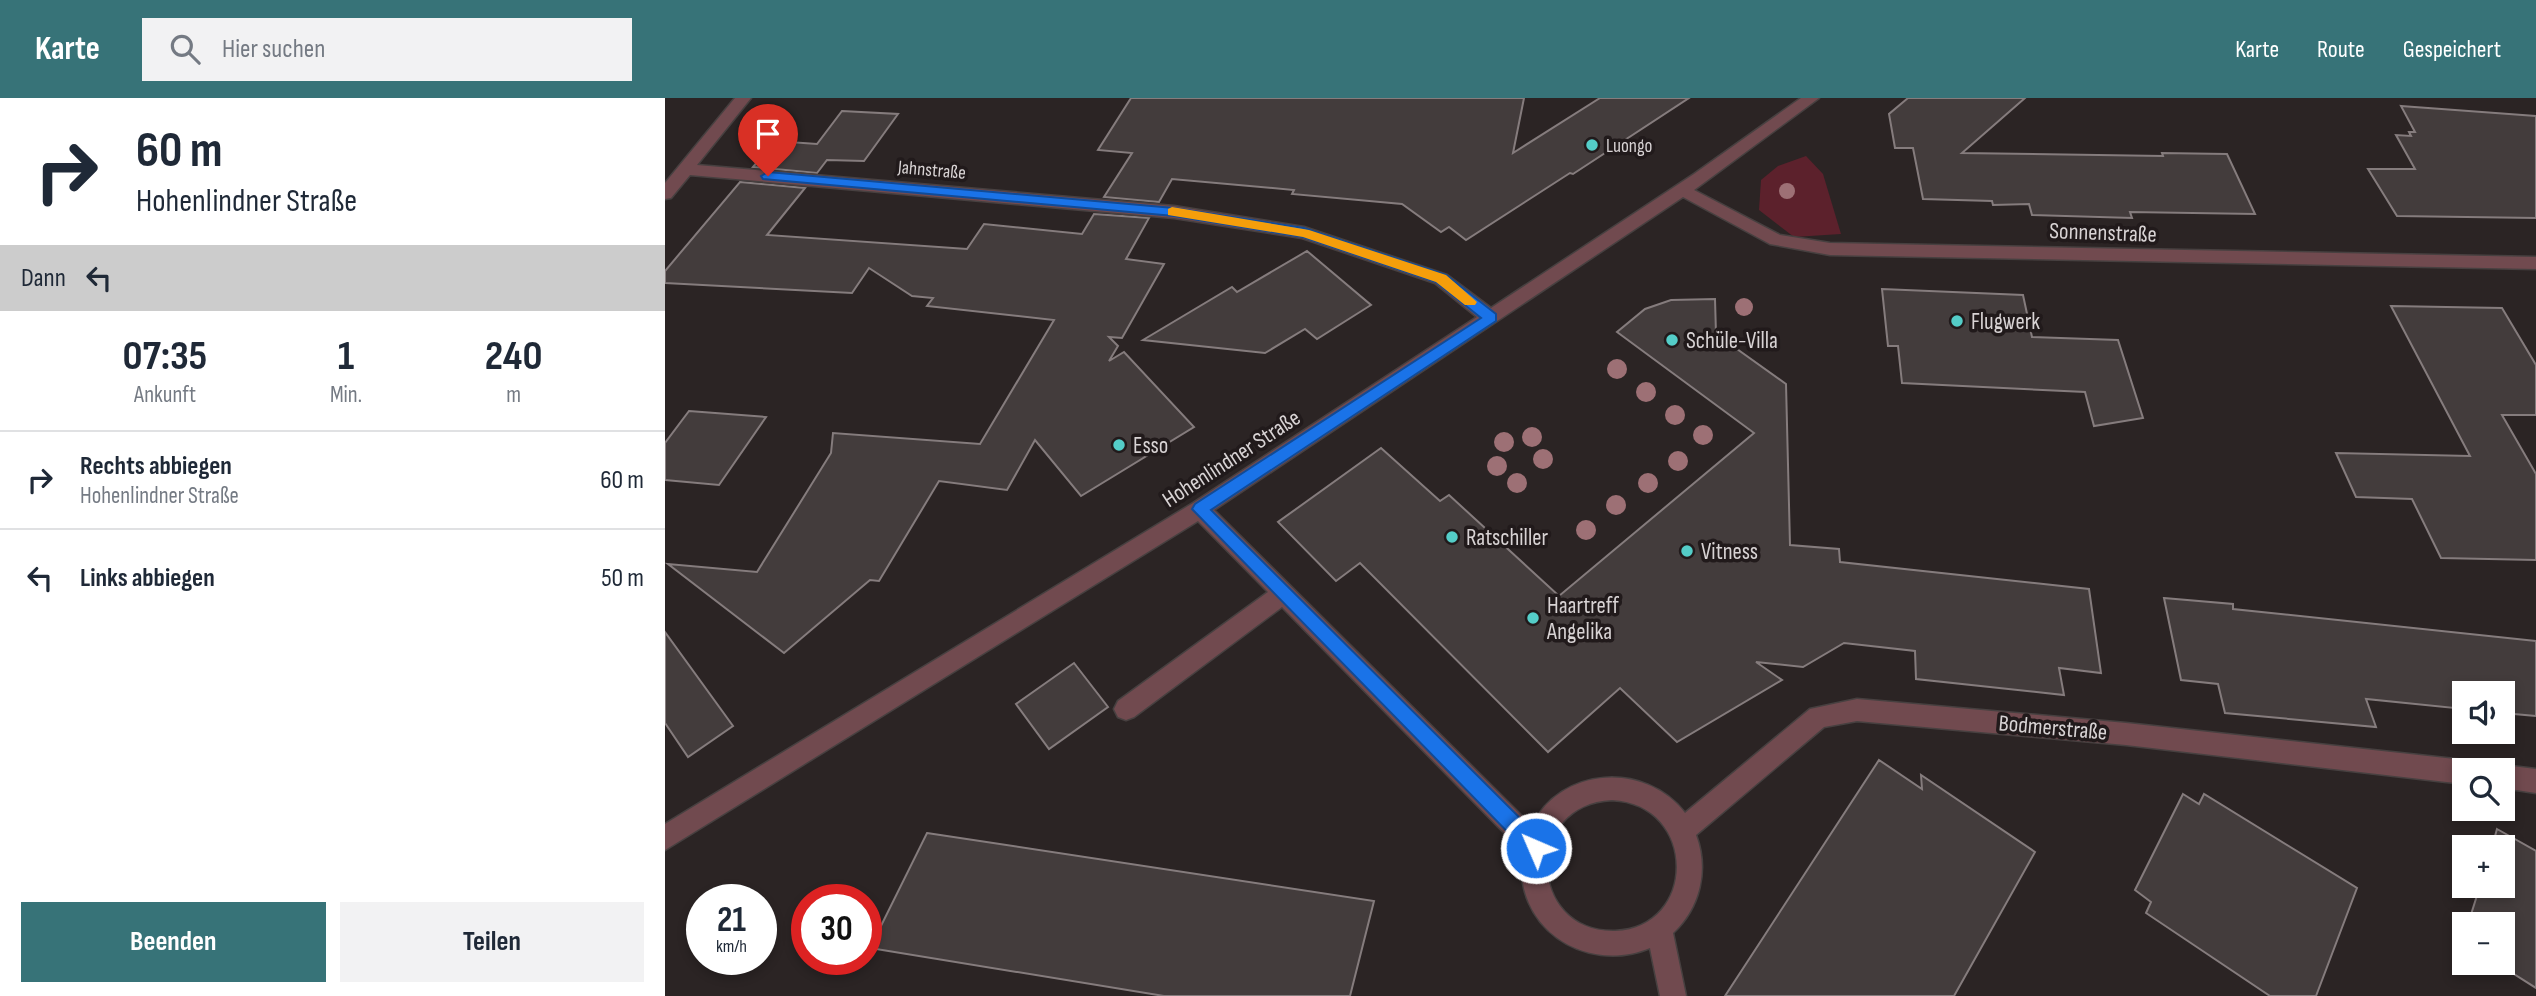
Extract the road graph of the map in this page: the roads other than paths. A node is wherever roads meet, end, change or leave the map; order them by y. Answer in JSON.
{"nodes":[{"id":1,"x":743,"y":98,"type":"edge"},
{"id":2,"x":1811,"y":98,"type":"edge"},
{"id":3,"x":686,"y":169,"type":"junction"},
{"id":4,"x":1682,"y":190,"type":"junction"},
{"id":5,"x":665,"y":194,"type":"edge"},
{"id":6,"x":2536,"y":263,"type":"edge"},
{"id":7,"x":1491,"y":318,"type":"junction"},
{"id":8,"x":1200,"y":509,"type":"junction"},
{"id":9,"x":1284,"y":593,"type":"junction"},
{"id":10,"x":1126,"y":709,"type":"dead end"},
{"id":11,"x":2452,"y":771,"type":"edge"},
{"id":12,"x":2515,"y":778,"type":"edge"},
{"id":13,"x":2536,"y":781,"type":"edge"},
{"id":14,"x":1682,"y":831,"type":"junction"},
{"id":15,"x":665,"y":838,"type":"edge"},
{"id":16,"x":1536,"y":848,"type":"junction"},
{"id":17,"x":1659,"y":929,"type":"junction"},
{"id":18,"x":1673,"y":996,"type":"edge"}],
"edges":[{"from":1,"to":3,"type":"street"},
{"from":2,"to":4,"type":"street","name":"Hohenlindner Straße"},
{"from":3,"to":5,"type":"street"},
{"from":3,"to":7,"type":"street","name":"Jahnstraße"},
{"from":4,"to":6,"type":"street","name":"Sonnenstraße"},
{"from":4,"to":7,"type":"street","name":"Hohenlindner Straße"},
{"from":7,"to":8,"type":"street","name":"Hohenlindner Straße"},
{"from":8,"to":9,"type":"street"},
{"from":8,"to":15,"type":"street","name":"Hohenlindner Straße"},
{"from":9,"to":10,"type":"street"},
{"from":9,"to":16,"type":"street"},
{"from":11,"to":14,"type":"street","name":"Bodmerstraße"},
{"from":12,"to":13,"type":"street"},
{"from":14,"to":16,"type":"street"},
{"from":14,"to":17,"type":"street"},
{"from":16,"to":17,"type":"street"},
{"from":17,"to":18,"type":"street"}]}
